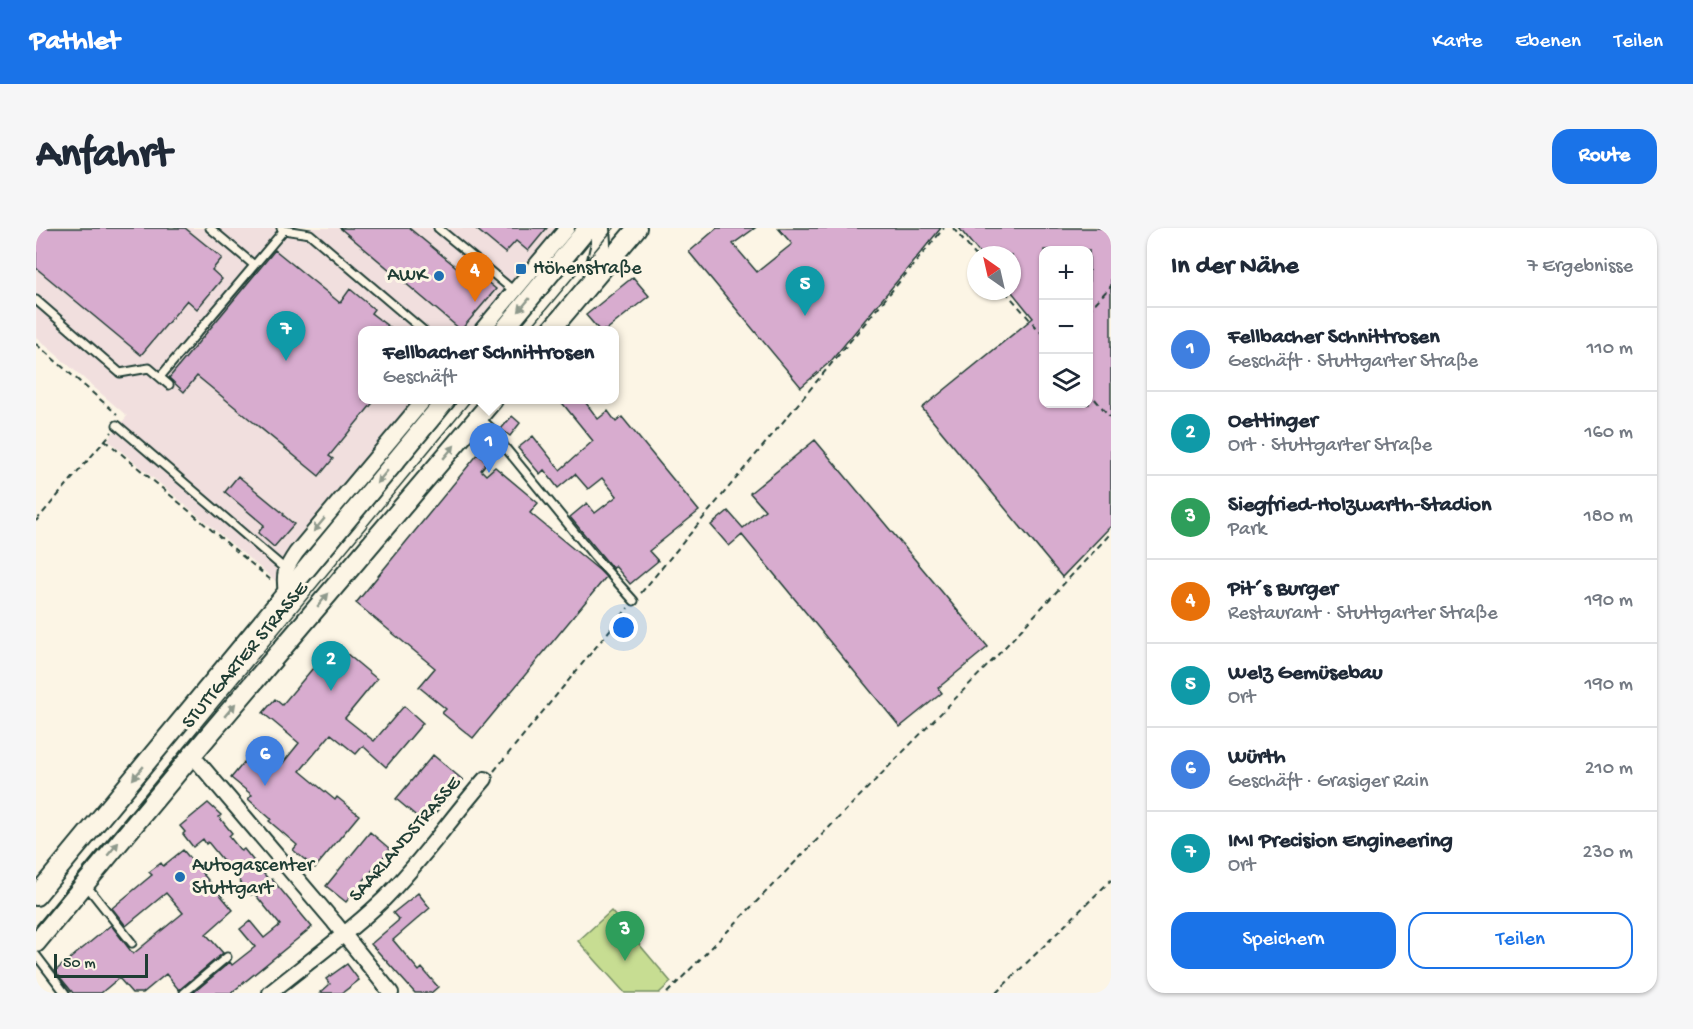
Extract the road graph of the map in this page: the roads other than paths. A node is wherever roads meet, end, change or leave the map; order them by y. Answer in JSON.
{"nodes":[{"id":1,"x":210,"y":228,"type":"edge"},
{"id":2,"x":438,"y":228,"type":"edge"},
{"id":3,"x":567,"y":228,"type":"edge"},
{"id":4,"x":588,"y":228,"type":"edge"},
{"id":5,"x":600,"y":228,"type":"edge"},
{"id":6,"x":637,"y":228,"type":"edge"},
{"id":7,"x":283,"y":229,"type":"edge"},
{"id":8,"x":254,"y":265,"type":"junction"},
{"id":9,"x":593,"y":280,"type":"junction"},
{"id":10,"x":514,"y":291,"type":"junction"},
{"id":11,"x":36,"y":300,"type":"edge"},
{"id":12,"x":419,"y":326,"type":"edge"},
{"id":13,"x":484,"y":326,"type":"edge"},
{"id":14,"x":506,"y":326,"type":"edge"},
{"id":15,"x":553,"y":326,"type":"edge"},
{"id":16,"x":159,"y":377,"type":"junction"},
{"id":17,"x":169,"y":385,"type":"dead end"},
{"id":18,"x":420,"y":404,"type":"edge"},
{"id":19,"x":442,"y":404,"type":"edge"},
{"id":20,"x":489,"y":404,"type":"edge"},
{"id":21,"x":478,"y":417,"type":"junction"},
{"id":22,"x":117,"y":425,"type":"road end"},
{"id":23,"x":285,"y":568,"type":"junction"},
{"id":24,"x":286,"y":593,"type":"junction"},
{"id":25,"x":634,"y":601,"type":"road end"},
{"id":26,"x":192,"y":755,"type":"junction"},
{"id":27,"x":485,"y":779,"type":"road end"},
{"id":28,"x":84,"y":883,"type":"junction"},
{"id":29,"x":36,"y":896,"type":"edge"},
{"id":30,"x":343,"y":934,"type":"junction"},
{"id":31,"x":36,"y":943,"type":"edge"},
{"id":32,"x":132,"y":943,"type":"dead end"},
{"id":33,"x":36,"y":955,"type":"edge"},
{"id":34,"x":227,"y":957,"type":"dead end"},
{"id":35,"x":65,"y":993,"type":"edge"},
{"id":36,"x":184,"y":993,"type":"edge"},
{"id":37,"x":270,"y":993,"type":"edge"},
{"id":38,"x":391,"y":993,"type":"edge"}],
"edges":[{"from":1,"to":8,"type":"lane"},
{"from":2,"to":10,"type":"lane"},
{"from":3,"to":10,"type":"street"},
{"from":4,"to":14,"type":"main road","one_way":true},
{"from":5,"to":9,"type":"main road"},
{"from":6,"to":9,"type":"main road"},
{"from":7,"to":8,"type":"lane"},
{"from":7,"to":12,"type":"lane"},
{"from":8,"to":16,"type":"lane"},
{"from":9,"to":15,"type":"main road"},
{"from":10,"to":13,"type":"street"},
{"from":11,"to":16,"type":"lane"},
{"from":16,"to":17,"type":"lane"},
{"from":18,"to":23,"type":"street","name":"STUTTGARTER STRASSE","one_way":true},
{"from":19,"to":24,"type":"main road","name":"STUTTGARTER STRASSE","one_way":true},
{"from":20,"to":21,"type":"main road","name":"STUTTGARTER STRASSE"},
{"from":21,"to":25,"type":"lane"},
{"from":26,"to":21,"type":"main road","name":"STUTTGARTER STRASSE","one_way":true},
{"from":22,"to":23,"type":"lane"},
{"from":23,"to":24,"type":"street","name":"STUTTGARTER STRASSE"},
{"from":24,"to":29,"type":"main road","name":"STUTTGARTER STRASSE","one_way":true},
{"from":28,"to":26,"type":"main road","name":"STUTTGARTER STRASSE","one_way":true},
{"from":26,"to":30,"type":"street"},
{"from":27,"to":30,"type":"street","name":"SAARLANDSTRASSE"},
{"from":28,"to":31,"type":"main road","name":"STUTTGARTER STRASSE"},
{"from":28,"to":32,"type":"lane"},
{"from":30,"to":37,"type":"street","name":"SAARLANDSTRASSE"},
{"from":30,"to":38,"type":"street"},
{"from":33,"to":35,"type":"lane"},
{"from":34,"to":36,"type":"lane"}]}
